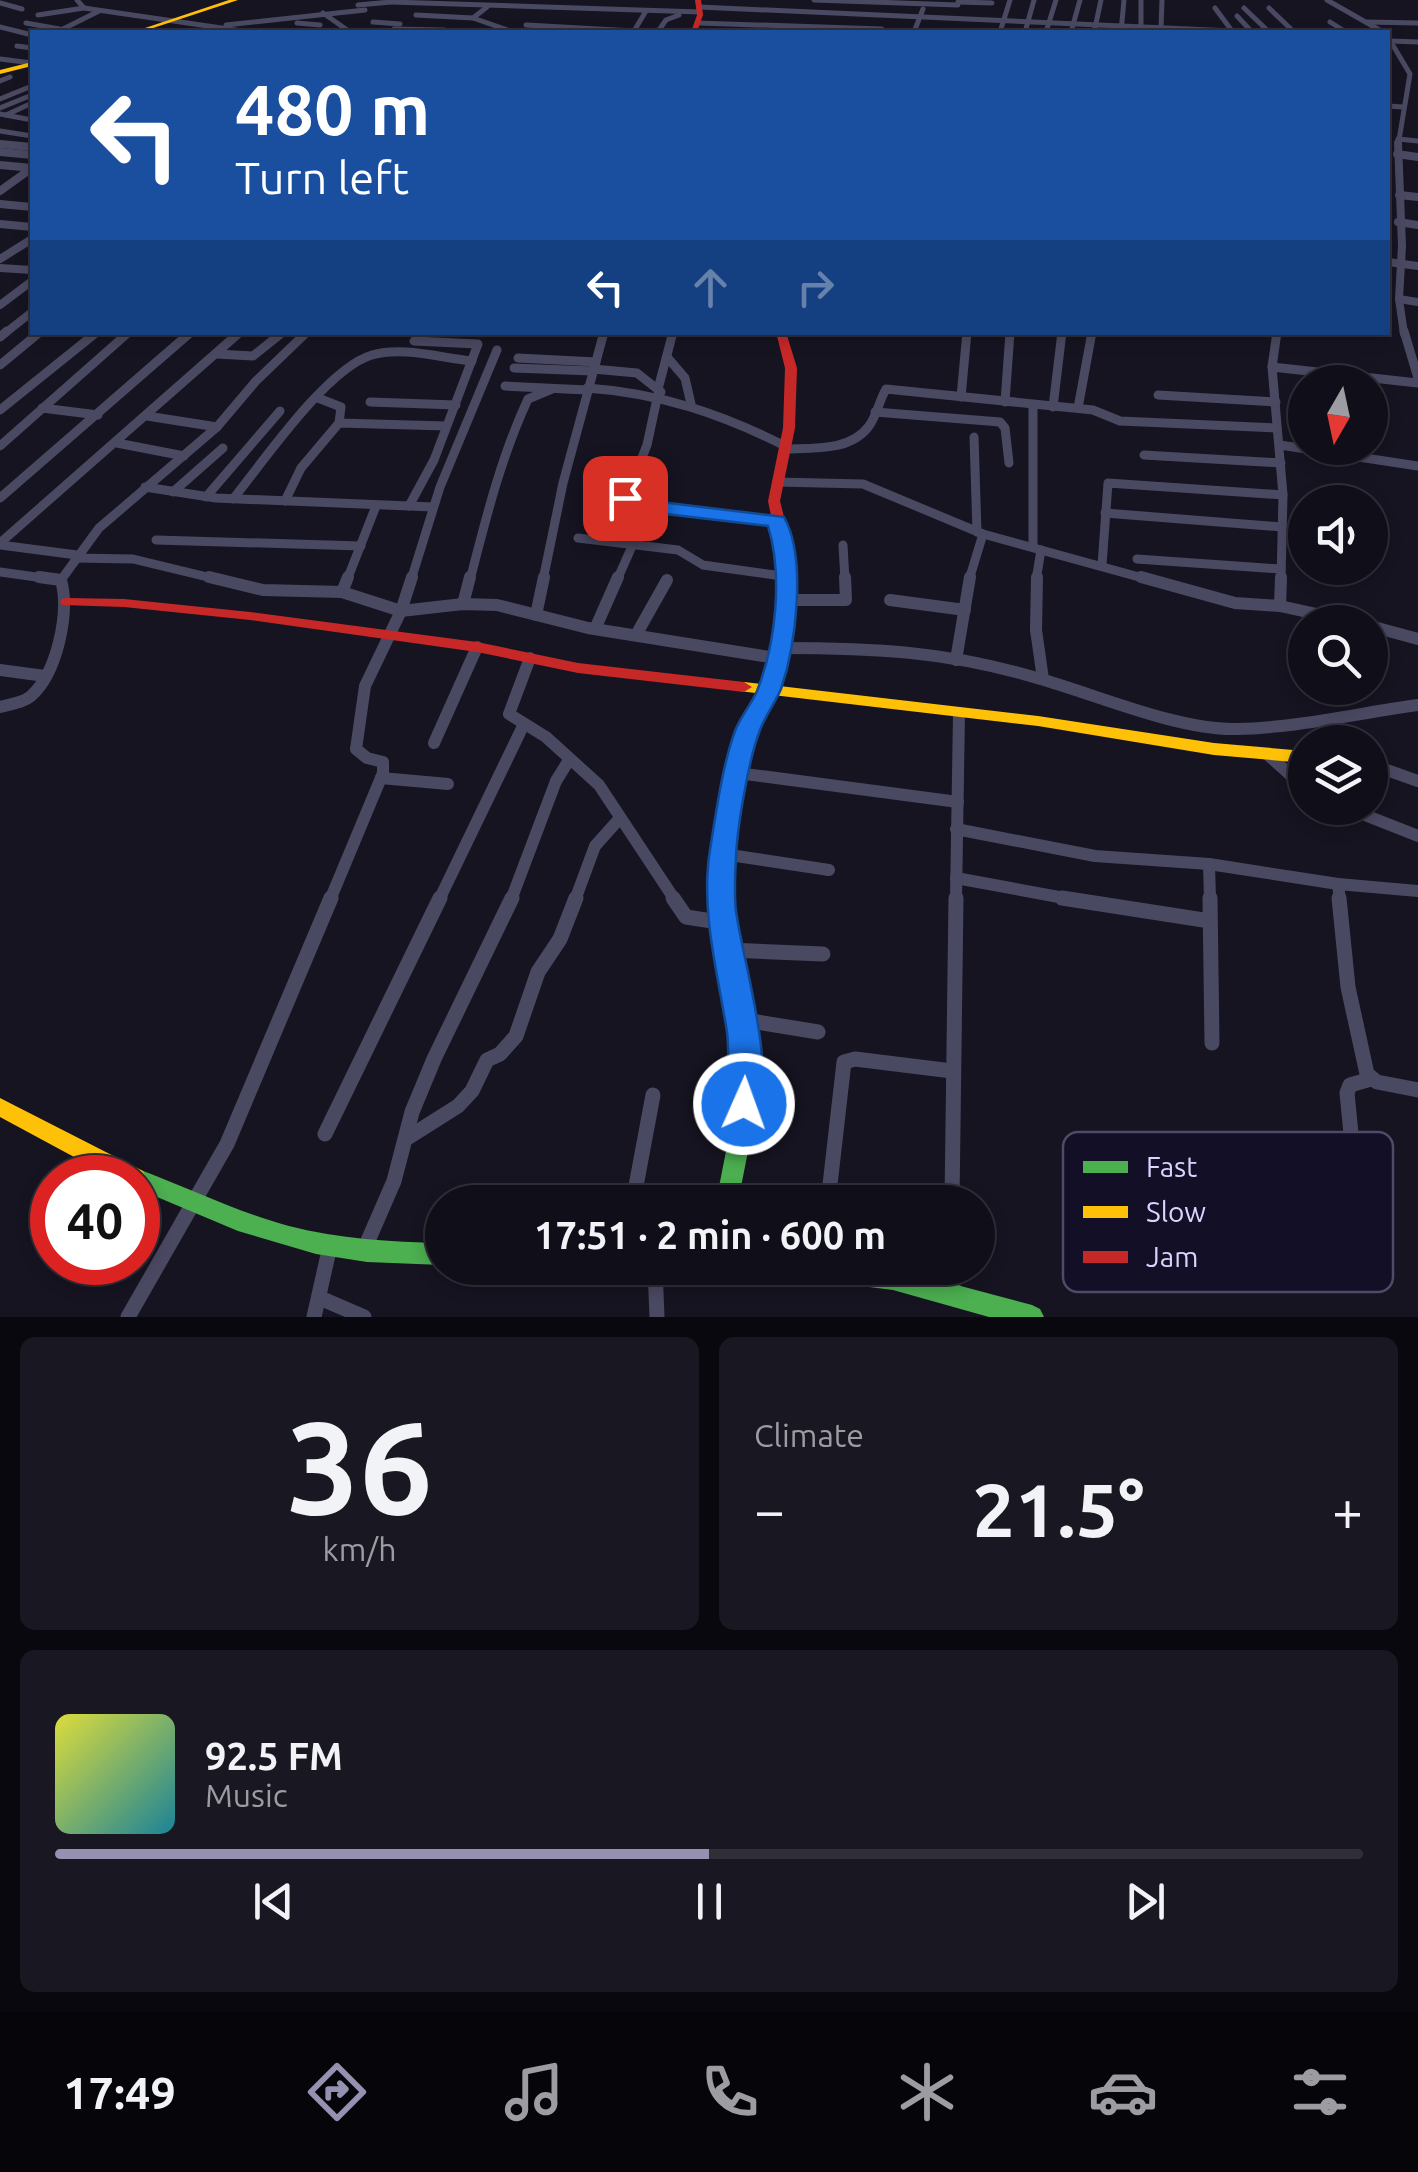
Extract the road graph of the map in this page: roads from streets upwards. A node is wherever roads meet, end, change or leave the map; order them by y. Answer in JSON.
{"nodes":[{"id":1,"x":77,"y":0,"type":"edge"},
{"id":2,"x":235,"y":0,"type":"edge"},
{"id":3,"x":461,"y":0,"type":"edge"},
{"id":4,"x":479,"y":0,"type":"edge"},
{"id":5,"x":608,"y":0,"type":"edge"},
{"id":6,"x":828,"y":0,"type":"edge"},
{"id":7,"x":845,"y":0,"type":"edge"},
{"id":8,"x":1010,"y":0,"type":"edge"},
{"id":9,"x":1034,"y":0,"type":"edge"},
{"id":10,"x":1056,"y":0,"type":"edge"},
{"id":11,"x":1080,"y":0,"type":"edge"},
{"id":12,"x":1101,"y":0,"type":"edge"},
{"id":13,"x":1124,"y":0,"type":"edge"},
{"id":14,"x":1140,"y":0,"type":"edge"},
{"id":15,"x":1162,"y":0,"type":"edge"},
{"id":16,"x":1327,"y":0,"type":"edge"},
{"id":17,"x":393,"y":1,"type":"edge"},
{"id":18,"x":865,"y":1,"type":"edge"},
{"id":19,"x":882,"y":1,"type":"edge"},
{"id":20,"x":656,"y":2,"type":"edge"},
{"id":21,"x":812,"y":2,"type":"edge"},
{"id":22,"x":903,"y":2,"type":"edge"},
{"id":23,"x":992,"y":2,"type":"edge"},
{"id":24,"x":0,"y":3,"type":"edge"},
{"id":25,"x":429,"y":3,"type":"edge"},
{"id":26,"x":358,"y":4,"type":"dead end"},
{"id":27,"x":453,"y":6,"type":"junction"},
{"id":28,"x":925,"y":6,"type":"junction"},
{"id":29,"x":473,"y":7,"type":"junction"},
{"id":30,"x":487,"y":7,"type":"junction"},
{"id":31,"x":84,"y":8,"type":"junction"},
{"id":32,"x":508,"y":8,"type":"junction"},
{"id":33,"x":961,"y":8,"type":"edge"},
{"id":34,"x":1215,"y":8,"type":"dead end"},
{"id":35,"x":1244,"y":8,"type":"dead end"},
{"id":36,"x":1268,"y":8,"type":"dead end"},
{"id":37,"x":22,"y":9,"type":"dead end"},
{"id":38,"x":563,"y":9,"type":"junction"},
{"id":39,"x":366,"y":10,"type":"dead end"},
{"id":40,"x":598,"y":10,"type":"junction"},
{"id":41,"x":99,"y":11,"type":"junction"},
{"id":42,"x":648,"y":11,"type":"junction"},
{"id":43,"x":822,"y":12,"type":"junction"},
{"id":44,"x":840,"y":12,"type":"junction"},
{"id":45,"x":861,"y":12,"type":"junction"},
{"id":46,"x":698,"y":13,"type":"edge"},
{"id":47,"x":322,"y":14,"type":"junction"},
{"id":48,"x":896,"y":14,"type":"junction"},
{"id":49,"x":38,"y":15,"type":"dead end"},
{"id":50,"x":416,"y":15,"type":"junction"},
{"id":51,"x":920,"y":16,"type":"junction"},
{"id":52,"x":940,"y":16,"type":"junction"},
{"id":53,"x":1237,"y":16,"type":"dead end"},
{"id":54,"x":473,"y":18,"type":"junction"},
{"id":55,"x":499,"y":19,"type":"dead end"},
{"id":56,"x":987,"y":19,"type":"junction"},
{"id":57,"x":174,"y":20,"type":"junction"},
{"id":58,"x":278,"y":20,"type":"junction"},
{"id":59,"x":1003,"y":20,"type":"junction"},
{"id":60,"x":26,"y":22,"type":"dead end"},
{"id":61,"x":373,"y":22,"type":"dead end"},
{"id":62,"x":383,"y":22,"type":"junction"},
{"id":63,"x":1027,"y":22,"type":"junction"},
{"id":64,"x":1330,"y":22,"type":"dead end"},
{"id":65,"x":1364,"y":22,"type":"junction"},
{"id":66,"x":1049,"y":23,"type":"junction"},
{"id":67,"x":1418,"y":23,"type":"edge"},
{"id":68,"x":320,"y":24,"type":"dead end"},
{"id":69,"x":400,"y":24,"type":"junction"},
{"id":70,"x":1073,"y":24,"type":"junction"},
{"id":71,"x":526,"y":25,"type":"dead end"},
{"id":72,"x":822,"y":25,"type":"junction"},
{"id":73,"x":539,"y":26,"type":"junction"},
{"id":74,"x":784,"y":26,"type":"junction"},
{"id":75,"x":836,"y":26,"type":"junction"},
{"id":76,"x":0,"y":27,"type":"edge"},
{"id":77,"x":213,"y":27,"type":"junction"},
{"id":78,"x":572,"y":29,"type":"edge"},
{"id":79,"x":1096,"y":29,"type":"edge"},
{"id":80,"x":1122,"y":29,"type":"edge"},
{"id":81,"x":1139,"y":29,"type":"edge"},
{"id":82,"x":1159,"y":29,"type":"edge"},
{"id":83,"x":59,"y":30,"type":"joint"},
{"id":84,"x":142,"y":30,"type":"edge"},
{"id":85,"x":235,"y":30,"type":"edge"},
{"id":86,"x":348,"y":30,"type":"edge"},
{"id":87,"x":374,"y":30,"type":"edge"},
{"id":88,"x":393,"y":30,"type":"edge"},
{"id":89,"x":513,"y":30,"type":"edge"},
{"id":90,"x":641,"y":30,"type":"edge"},
{"id":91,"x":659,"y":30,"type":"edge"},
{"id":92,"x":814,"y":30,"type":"edge"},
{"id":93,"x":880,"y":30,"type":"edge"},
{"id":94,"x":915,"y":30,"type":"edge"},
{"id":95,"x":932,"y":30,"type":"edge"},
{"id":96,"x":981,"y":30,"type":"edge"},
{"id":97,"x":1000,"y":30,"type":"edge"},
{"id":98,"x":1025,"y":30,"type":"edge"},
{"id":99,"x":1047,"y":30,"type":"edge"},
{"id":100,"x":1072,"y":30,"type":"edge"},
{"id":101,"x":1231,"y":30,"type":"edge"},
{"id":102,"x":1251,"y":30,"type":"edge"},
{"id":103,"x":1267,"y":30,"type":"edge"},
{"id":104,"x":1292,"y":30,"type":"edge"},
{"id":105,"x":1343,"y":30,"type":"edge"},
{"id":106,"x":1376,"y":30,"type":"edge"},
{"id":107,"x":30,"y":34,"type":"edge"},
{"id":108,"x":1390,"y":37,"type":"edge"},
{"id":109,"x":1390,"y":41,"type":"edge"},
{"id":110,"x":1418,"y":42,"type":"edge"},
{"id":111,"x":17,"y":46,"type":"dead end"},
{"id":112,"x":30,"y":48,"type":"edge"},
{"id":113,"x":0,"y":59,"type":"edge"},
{"id":114,"x":1403,"y":60,"type":"junction"},
{"id":115,"x":1418,"y":61,"type":"edge"},
{"id":116,"x":24,"y":73,"type":"edge"},
{"id":117,"x":1414,"y":80,"type":"edge"},
{"id":118,"x":0,"y":81,"type":"edge"},
{"id":119,"x":0,"y":91,"type":"edge"},
{"id":120,"x":30,"y":96,"type":"edge"},
{"id":121,"x":0,"y":99,"type":"edge"},
{"id":122,"x":30,"y":104,"type":"edge"},
{"id":123,"x":1418,"y":104,"type":"edge"},
{"id":124,"x":1403,"y":105,"type":"junction"},
{"id":125,"x":1390,"y":106,"type":"edge"},
{"id":126,"x":2,"y":113,"type":"edge"},
{"id":127,"x":30,"y":120,"type":"edge"},
{"id":128,"x":0,"y":131,"type":"edge"},
{"id":129,"x":1390,"y":132,"type":"edge"},
{"id":130,"x":30,"y":136,"type":"edge"},
{"id":131,"x":1398,"y":136,"type":"junction"},
{"id":132,"x":1418,"y":142,"type":"edge"},
{"id":133,"x":0,"y":144,"type":"edge"},
{"id":134,"x":30,"y":147,"type":"edge"},
{"id":135,"x":0,"y":152,"type":"edge"},
{"id":136,"x":1397,"y":154,"type":"junction"},
{"id":137,"x":30,"y":155,"type":"edge"},
{"id":138,"x":1418,"y":156,"type":"edge"},
{"id":139,"x":0,"y":166,"type":"edge"},
{"id":140,"x":30,"y":168,"type":"edge"},
{"id":141,"x":1390,"y":168,"type":"edge"},
{"id":142,"x":30,"y":169,"type":"edge"},
{"id":143,"x":1399,"y":170,"type":"junction"},
{"id":144,"x":1390,"y":185,"type":"edge"},
{"id":145,"x":3,"y":187,"type":"edge"},
{"id":146,"x":1399,"y":190,"type":"junction"},
{"id":147,"x":1418,"y":197,"type":"edge"},
{"id":148,"x":30,"y":199,"type":"edge"},
{"id":149,"x":0,"y":204,"type":"edge"},
{"id":150,"x":20,"y":206,"type":"junction"},
{"id":151,"x":30,"y":207,"type":"edge"},
{"id":152,"x":1390,"y":211,"type":"edge"},
{"id":153,"x":1390,"y":217,"type":"edge"},
{"id":154,"x":1398,"y":217,"type":"junction"},
{"id":155,"x":0,"y":224,"type":"edge"},
{"id":156,"x":1418,"y":225,"type":"edge"},
{"id":157,"x":30,"y":227,"type":"edge"},
{"id":158,"x":30,"y":239,"type":"edge"},
{"id":159,"x":0,"y":259,"type":"edge"},
{"id":160,"x":1390,"y":262,"type":"edge"},
{"id":161,"x":1400,"y":264,"type":"junction"},
{"id":162,"x":1418,"y":266,"type":"edge"},
{"id":163,"x":0,"y":268,"type":"edge"},
{"id":164,"x":30,"y":270,"type":"edge"},
{"id":165,"x":30,"y":282,"type":"edge"},
{"id":166,"x":1398,"y":299,"type":"junction"},
{"id":167,"x":1418,"y":302,"type":"edge"},
{"id":168,"x":0,"y":304,"type":"edge"},
{"id":169,"x":30,"y":314,"type":"edge"},
{"id":170,"x":1418,"y":331,"type":"edge"},
{"id":171,"x":1404,"y":332,"type":"junction"},
{"id":172,"x":36,"y":335,"type":"edge"},
{"id":173,"x":94,"y":335,"type":"edge"},
{"id":174,"x":126,"y":335,"type":"edge"},
{"id":175,"x":188,"y":335,"type":"edge"},
{"id":176,"x":237,"y":335,"type":"edge"},
{"id":177,"x":278,"y":335,"type":"edge"},
{"id":178,"x":304,"y":335,"type":"edge"},
{"id":179,"x":603,"y":335,"type":"edge"},
{"id":180,"x":672,"y":335,"type":"edge"},
{"id":181,"x":783,"y":335,"type":"edge"},
{"id":182,"x":967,"y":335,"type":"edge"},
{"id":183,"x":1010,"y":335,"type":"edge"},
{"id":184,"x":1062,"y":335,"type":"edge"},
{"id":185,"x":1091,"y":335,"type":"edge"},
{"id":186,"x":1277,"y":335,"type":"edge"},
{"id":187,"x":0,"y":337,"type":"edge"},
{"id":188,"x":414,"y":341,"type":"dead end"},
{"id":189,"x":497,"y":350,"type":"dead end"},
{"id":190,"x":218,"y":354,"type":"junction"},
{"id":191,"x":668,"y":357,"type":"junction"},
{"id":192,"x":472,"y":361,"type":"junction"},
{"id":193,"x":516,"y":363,"type":"dead end"},
{"id":194,"x":0,"y":365,"type":"edge"},
{"id":195,"x":594,"y":367,"type":"junction"},
{"id":196,"x":1272,"y":367,"type":"junction"},
{"id":197,"x":1288,"y":370,"type":"edge"},
{"id":198,"x":1388,"y":380,"type":"edge"},
{"id":199,"x":1418,"y":381,"type":"edge"},
{"id":200,"x":505,"y":386,"type":"dead end"},
{"id":201,"x":552,"y":389,"type":"junction"},
{"id":202,"x":587,"y":389,"type":"junction"},
{"id":203,"x":660,"y":393,"type":"junction"},
{"id":204,"x":1158,"y":394,"type":"dead end"},
{"id":205,"x":960,"y":397,"type":"junction"},
{"id":206,"x":318,"y":398,"type":"junction"},
{"id":207,"x":370,"y":402,"type":"dead end"},
{"id":208,"x":1005,"y":402,"type":"junction"},
{"id":209,"x":1276,"y":402,"type":"junction"},
{"id":210,"x":691,"y":404,"type":"junction"},
{"id":211,"x":456,"y":405,"type":"junction"},
{"id":212,"x":1033,"y":405,"type":"junction"},
{"id":213,"x":1053,"y":406,"type":"junction"},
{"id":214,"x":42,"y":408,"type":"junction"},
{"id":215,"x":1078,"y":408,"type":"junction"},
{"id":216,"x":0,"y":410,"type":"edge"},
{"id":217,"x":280,"y":411,"type":"dead end"},
{"id":218,"x":875,"y":412,"type":"junction"},
{"id":219,"x":98,"y":415,"type":"junction"},
{"id":220,"x":147,"y":416,"type":"junction"},
{"id":221,"x":340,"y":423,"type":"junction"},
{"id":222,"x":446,"y":426,"type":"junction"},
{"id":223,"x":217,"y":427,"type":"junction"},
{"id":224,"x":1277,"y":428,"type":"junction"},
{"id":225,"x":4,"y":437,"type":"edge"},
{"id":226,"x":974,"y":437,"type":"dead end"},
{"id":227,"x":117,"y":443,"type":"junction"},
{"id":228,"x":1280,"y":445,"type":"junction"},
{"id":229,"x":0,"y":446,"type":"edge"},
{"id":230,"x":1288,"y":446,"type":"edge"},
{"id":231,"x":223,"y":448,"type":"dead end"},
{"id":232,"x":786,"y":448,"type":"junction"},
{"id":233,"x":1144,"y":455,"type":"dead end"},
{"id":234,"x":184,"y":456,"type":"junction"},
{"id":235,"x":1388,"y":459,"type":"edge"},
{"id":236,"x":1281,"y":463,"type":"junction"},
{"id":237,"x":1009,"y":464,"type":"dead end"},
{"id":238,"x":1418,"y":466,"type":"edge"},
{"id":239,"x":777,"y":482,"type":"junction"},
{"id":240,"x":145,"y":487,"type":"junction"},
{"id":241,"x":172,"y":492,"type":"junction"},
{"id":242,"x":1283,"y":495,"type":"junction"},
{"id":243,"x":206,"y":497,"type":"junction"},
{"id":244,"x":0,"y":498,"type":"edge"},
{"id":245,"x":233,"y":499,"type":"junction"},
{"id":246,"x":285,"y":501,"type":"junction"},
{"id":247,"x":376,"y":506,"type":"junction"},
{"id":248,"x":410,"y":506,"type":"junction"},
{"id":249,"x":433,"y":506,"type":"junction"},
{"id":250,"x":1105,"y":514,"type":"junction"},
{"id":251,"x":776,"y":521,"type":"junction"},
{"id":252,"x":1282,"y":526,"type":"junction"},
{"id":253,"x":980,"y":533,"type":"junction"},
{"id":254,"x":578,"y":538,"type":"dead end"},
{"id":255,"x":156,"y":540,"type":"dead end"},
{"id":256,"x":0,"y":544,"type":"edge"},
{"id":257,"x":634,"y":544,"type":"junction"},
{"id":258,"x":843,"y":545,"type":"dead end"},
{"id":259,"x":361,"y":546,"type":"junction"},
{"id":260,"x":1037,"y":548,"type":"junction"},
{"id":261,"x":76,"y":556,"type":"junction"},
{"id":262,"x":1137,"y":559,"type":"dead end"},
{"id":263,"x":1102,"y":565,"type":"junction"},
{"id":264,"x":1280,"y":569,"type":"junction"},
{"id":265,"x":0,"y":572,"type":"edge"},
{"id":266,"x":782,"y":576,"type":"junction"},
{"id":267,"x":61,"y":580,"type":"junction"},
{"id":268,"x":667,"y":580,"type":"dead end"},
{"id":269,"x":342,"y":592,"type":"junction"},
{"id":270,"x":785,"y":600,"type":"junction"},
{"id":271,"x":890,"y":600,"type":"dead end"},
{"id":272,"x":67,"y":602,"type":"junction"},
{"id":273,"x":462,"y":604,"type":"junction"},
{"id":274,"x":1280,"y":606,"type":"junction"},
{"id":275,"x":1288,"y":608,"type":"edge"},
{"id":276,"x":966,"y":610,"type":"junction"},
{"id":277,"x":401,"y":611,"type":"junction"},
{"id":278,"x":536,"y":615,"type":"junction"},
{"id":279,"x":595,"y":629,"type":"junction"},
{"id":280,"x":1388,"y":630,"type":"edge"},
{"id":281,"x":389,"y":636,"type":"junction"},
{"id":282,"x":636,"y":636,"type":"junction"},
{"id":283,"x":1418,"y":638,"type":"edge"},
{"id":284,"x":477,"y":648,"type":"junction"},
{"id":285,"x":778,"y":653,"type":"junction"},
{"id":286,"x":530,"y":658,"type":"junction"},
{"id":287,"x":956,"y":660,"type":"junction"},
{"id":288,"x":0,"y":670,"type":"edge"},
{"id":289,"x":45,"y":676,"type":"junction"},
{"id":290,"x":1043,"y":679,"type":"junction"},
{"id":291,"x":768,"y":690,"type":"junction"},
{"id":292,"x":1418,"y":706,"type":"edge"},
{"id":293,"x":0,"y":707,"type":"edge"},
{"id":294,"x":959,"y":713,"type":"junction"},
{"id":295,"x":524,"y":724,"type":"junction"},
{"id":296,"x":434,"y":744,"type":"dead end"},
{"id":297,"x":1267,"y":754,"type":"junction"},
{"id":298,"x":1288,"y":756,"type":"edge"},
{"id":299,"x":569,"y":760,"type":"junction"},
{"id":300,"x":1388,"y":770,"type":"edge"},
{"id":301,"x":738,"y":773,"type":"junction"},
{"id":302,"x":1288,"y":773,"type":"edge"},
{"id":303,"x":381,"y":778,"type":"junction"},
{"id":304,"x":1418,"y":781,"type":"edge"},
{"id":305,"x":448,"y":784,"type":"dead end"},
{"id":306,"x":958,"y":802,"type":"junction"},
{"id":307,"x":620,"y":818,"type":"junction"},
{"id":308,"x":1388,"y":824,"type":"edge"},
{"id":309,"x":956,"y":829,"type":"junction"},
{"id":310,"x":1418,"y":836,"type":"edge"},
{"id":311,"x":722,"y":854,"type":"junction"},
{"id":312,"x":1209,"y":864,"type":"junction"},
{"id":313,"x":829,"y":870,"type":"dead end"},
{"id":314,"x":956,"y":878,"type":"junction"},
{"id":315,"x":1338,"y":884,"type":"junction"},
{"id":316,"x":1418,"y":892,"type":"edge"},
{"id":317,"x":1210,"y":921,"type":"junction"},
{"id":318,"x":725,"y":922,"type":"junction"},
{"id":319,"x":729,"y":950,"type":"junction"},
{"id":320,"x":823,"y":954,"type":"dead end"},
{"id":321,"x":739,"y":1019,"type":"junction"},
{"id":322,"x":818,"y":1032,"type":"dead end"},
{"id":323,"x":1212,"y":1044,"type":"dead end"},
{"id":324,"x":952,"y":1071,"type":"junction"},
{"id":325,"x":1372,"y":1079,"type":"junction"},
{"id":326,"x":1418,"y":1090,"type":"edge"},
{"id":327,"x":653,"y":1095,"type":"dead end"},
{"id":328,"x":0,"y":1107,"type":"edge"},
{"id":329,"x":1351,"y":1132,"type":"edge"},
{"id":330,"x":325,"y":1134,"type":"dead end"},
{"id":331,"x":408,"y":1136,"type":"junction"},
{"id":332,"x":92,"y":1155,"type":"edge"},
{"id":333,"x":635,"y":1185,"type":"edge"},
{"id":334,"x":730,"y":1185,"type":"edge"},
{"id":335,"x":830,"y":1185,"type":"edge"},
{"id":336,"x":952,"y":1185,"type":"edge"},
{"id":337,"x":160,"y":1189,"type":"edge"},
{"id":338,"x":195,"y":1204,"type":"junction"},
{"id":339,"x":330,"y":1246,"type":"junction"},
{"id":340,"x":364,"y":1250,"type":"junction"},
{"id":341,"x":425,"y":1253,"type":"edge"},
{"id":342,"x":656,"y":1285,"type":"edge"},
{"id":343,"x":923,"y":1285,"type":"edge"},
{"id":344,"x":953,"y":1285,"type":"edge"},
{"id":345,"x":953,"y":1292,"type":"junction"},
{"id":346,"x":320,"y":1298,"type":"junction"},
{"id":347,"x":128,"y":1317,"type":"edge"},
{"id":348,"x":314,"y":1317,"type":"edge"},
{"id":349,"x":364,"y":1317,"type":"edge"},
{"id":350,"x":657,"y":1317,"type":"edge"},
{"id":351,"x":1032,"y":1317,"type":"edge"}],
"edges":[{"from":1,"to":31,"type":"street"},
{"from":2,"to":57,"type":"street"},
{"from":3,"to":27,"type":"street"},
{"from":4,"to":29,"type":"street"},
{"from":5,"to":40,"type":"street"},
{"from":6,"to":7,"type":"street"},
{"from":6,"to":21,"type":"street"},
{"from":6,"to":43,"type":"street"},
{"from":7,"to":18,"type":"street"},
{"from":7,"to":44,"type":"street"},
{"from":8,"to":59,"type":"street"},
{"from":9,"to":63,"type":"street"},
{"from":10,"to":66,"type":"street"},
{"from":11,"to":70,"type":"street"},
{"from":12,"to":79,"type":"street"},
{"from":13,"to":80,"type":"street"},
{"from":14,"to":81,"type":"street"},
{"from":15,"to":82,"type":"street"},
{"from":16,"to":65,"type":"street"},
{"from":17,"to":25,"type":"street"},
{"from":17,"to":26,"type":"street"},
{"from":18,"to":19,"type":"street"},
{"from":18,"to":45,"type":"street"},
{"from":19,"to":22,"type":"street"},
{"from":20,"to":42,"type":"street"},
{"from":21,"to":46,"type":"street"},
{"from":22,"to":28,"type":"street"},
{"from":22,"to":48,"type":"street"},
{"from":23,"to":33,"type":"street"},
{"from":23,"to":56,"type":"street"},
{"from":24,"to":37,"type":"street"},
{"from":25,"to":27,"type":"street"},
{"from":25,"to":50,"type":"street"},
{"from":27,"to":29,"type":"street"},
{"from":28,"to":33,"type":"street"},
{"from":28,"to":51,"type":"street"},
{"from":29,"to":30,"type":"street"},
{"from":30,"to":32,"type":"street"},
{"from":30,"to":54,"type":"street"},
{"from":31,"to":41,"type":"street"},
{"from":31,"to":49,"type":"street"},
{"from":32,"to":38,"type":"street"},
{"from":32,"to":55,"type":"street"},
{"from":33,"to":52,"type":"street"},
{"from":33,"to":56,"type":"street"},
{"from":34,"to":101,"type":"street"},
{"from":35,"to":103,"type":"street"},
{"from":36,"to":104,"type":"street"},
{"from":38,"to":40,"type":"street"},
{"from":38,"to":73,"type":"street"},
{"from":38,"to":78,"type":"street"},
{"from":39,"to":47,"type":"street"},
{"from":40,"to":42,"type":"street"},
{"from":41,"to":57,"type":"street"},
{"from":41,"to":83,"type":"street"},
{"from":42,"to":46,"type":"street"},
{"from":42,"to":90,"type":"street"},
{"from":43,"to":44,"type":"street"},
{"from":43,"to":46,"type":"street"},
{"from":44,"to":45,"type":"street"},
{"from":45,"to":48,"type":"street"},
{"from":46,"to":74,"type":"street"},
{"from":46,"to":74,"type":"street"},
{"from":46,"to":91,"type":"street"},
{"from":47,"to":58,"type":"street"},
{"from":47,"to":86,"type":"street"},
{"from":48,"to":51,"type":"street"},
{"from":48,"to":75,"type":"street"},
{"from":50,"to":54,"type":"street"},
{"from":50,"to":69,"type":"street"},
{"from":51,"to":52,"type":"street"},
{"from":51,"to":94,"type":"street"},
{"from":52,"to":95,"type":"street"},
{"from":53,"to":102,"type":"street"},
{"from":54,"to":89,"type":"street"},
{"from":56,"to":59,"type":"street"},
{"from":56,"to":96,"type":"street"},
{"from":57,"to":77,"type":"street"},
{"from":57,"to":84,"type":"street"},
{"from":58,"to":68,"type":"street"},
{"from":58,"to":77,"type":"street"},
{"from":59,"to":63,"type":"street"},
{"from":59,"to":97,"type":"street"},
{"from":60,"to":83,"type":"street"},
{"from":61,"to":62,"type":"street"},
{"from":62,"to":69,"type":"street"},
{"from":62,"to":87,"type":"street"},
{"from":63,"to":66,"type":"street"},
{"from":63,"to":98,"type":"street"},
{"from":64,"to":105,"type":"street"},
{"from":65,"to":67,"type":"street"},
{"from":65,"to":106,"type":"street"},
{"from":66,"to":70,"type":"street"},
{"from":66,"to":99,"type":"street"},
{"from":69,"to":88,"type":"street"},
{"from":70,"to":79,"type":"street"},
{"from":70,"to":100,"type":"street"},
{"from":71,"to":73,"type":"street"},
{"from":72,"to":74,"type":"street"},
{"from":72,"to":75,"type":"street"},
{"from":72,"to":92,"type":"street"},
{"from":73,"to":78,"type":"street"},
{"from":75,"to":93,"type":"street"},
{"from":76,"to":107,"type":"street"},
{"from":77,"to":85,"type":"street"},
{"from":79,"to":80,"type":"street"},
{"from":80,"to":81,"type":"street"},
{"from":81,"to":82,"type":"street"},
{"from":108,"to":110,"type":"street"},
{"from":109,"to":114,"type":"street"},
{"from":111,"to":112,"type":"street"},
{"from":113,"to":116,"type":"street"},
{"from":114,"to":115,"type":"street"},
{"from":114,"to":117,"type":"street"},
{"from":116,"to":118,"type":"street"},
{"from":116,"to":119,"type":"street"},
{"from":116,"to":121,"type":"street"},
{"from":117,"to":124,"type":"street"},
{"from":120,"to":126,"type":"street"},
{"from":122,"to":126,"type":"street"},
{"from":123,"to":124,"type":"street"},
{"from":124,"to":125,"type":"street"},
{"from":124,"to":131,"type":"street"},
{"from":126,"to":127,"type":"street"},
{"from":128,"to":130,"type":"street"},
{"from":129,"to":131,"type":"street"},
{"from":131,"to":132,"type":"street"},
{"from":131,"to":136,"type":"street"},
{"from":133,"to":134,"type":"street"},
{"from":135,"to":137,"type":"street"},
{"from":136,"to":138,"type":"street"},
{"from":136,"to":143,"type":"street"},
{"from":139,"to":140,"type":"street"},
{"from":141,"to":143,"type":"street"},
{"from":142,"to":145,"type":"street"},
{"from":143,"to":146,"type":"street"},
{"from":144,"to":146,"type":"street"},
{"from":146,"to":147,"type":"street"},
{"from":146,"to":154,"type":"street"},
{"from":148,"to":150,"type":"street"},
{"from":149,"to":150,"type":"street"},
{"from":150,"to":151,"type":"street"},
{"from":152,"to":154,"type":"street"},
{"from":153,"to":154,"type":"street"},
{"from":154,"to":156,"type":"street"},
{"from":154,"to":161,"type":"street"},
{"from":155,"to":157,"type":"street"},
{"from":158,"to":159,"type":"street"},
{"from":160,"to":161,"type":"street"},
{"from":161,"to":162,"type":"street"},
{"from":161,"to":166,"type":"street"},
{"from":163,"to":164,"type":"street"},
{"from":165,"to":168,"type":"street"},
{"from":166,"to":167,"type":"street"},
{"from":166,"to":171,"type":"street"},
{"from":169,"to":187,"type":"street"},
{"from":170,"to":171,"type":"street"},
{"from":171,"to":199,"type":"street"},
{"from":172,"to":194,"type":"street"},
{"from":173,"to":216,"type":"street"},
{"from":174,"to":214,"type":"street"},
{"from":175,"to":219,"type":"street"},
{"from":176,"to":190,"type":"street"},
{"from":177,"to":190,"type":"street"},
{"from":178,"to":223,"type":"street"},
{"from":179,"to":195,"type":"street"},
{"from":180,"to":191,"type":"street"},
{"from":181,"to":232,"type":"street"},
{"from":182,"to":205,"type":"street"},
{"from":183,"to":208,"type":"street"},
{"from":184,"to":213,"type":"street"},
{"from":185,"to":215,"type":"street"},
{"from":186,"to":196,"type":"street"},
{"from":188,"to":192,"type":"street"},
{"from":189,"to":249,"type":"street"},
{"from":190,"to":220,"type":"street"},
{"from":191,"to":203,"type":"street"},
{"from":191,"to":210,"type":"street"},
{"from":192,"to":206,"type":"street"},
{"from":192,"to":211,"type":"street"},
{"from":193,"to":195,"type":"street"},
{"from":195,"to":202,"type":"street"},
{"from":195,"to":203,"type":"street"},
{"from":196,"to":197,"type":"street"},
{"from":196,"to":209,"type":"street"},
{"from":198,"to":199,"type":"street"},
{"from":200,"to":201,"type":"street"},
{"from":201,"to":202,"type":"street"},
{"from":201,"to":273,"type":"street"},
{"from":202,"to":203,"type":"street"},
{"from":202,"to":278,"type":"street"},
{"from":203,"to":210,"type":"street"},
{"from":203,"to":251,"type":"street"},
{"from":204,"to":209,"type":"street"},
{"from":205,"to":208,"type":"street"},
{"from":205,"to":218,"type":"street"},
{"from":206,"to":221,"type":"street"},
{"from":206,"to":245,"type":"street"},
{"from":207,"to":211,"type":"street"},
{"from":208,"to":212,"type":"street"},
{"from":209,"to":224,"type":"street"},
{"from":210,"to":232,"type":"street"},
{"from":211,"to":222,"type":"street"},
{"from":212,"to":213,"type":"street"},
{"from":212,"to":260,"type":"street"},
{"from":213,"to":215,"type":"street"},
{"from":214,"to":219,"type":"street"},
{"from":214,"to":225,"type":"street"},
{"from":215,"to":224,"type":"street"},
{"from":217,"to":243,"type":"street"},
{"from":218,"to":232,"type":"street"},
{"from":218,"to":237,"type":"street"},
{"from":219,"to":244,"type":"street"},
{"from":220,"to":223,"type":"street"},
{"from":220,"to":227,"type":"street"},
{"from":221,"to":222,"type":"street"},
{"from":221,"to":246,"type":"street"},
{"from":222,"to":248,"type":"street"},
{"from":223,"to":234,"type":"street"},
{"from":224,"to":228,"type":"street"},
{"from":225,"to":229,"type":"street"},
{"from":226,"to":253,"type":"street"},
{"from":227,"to":234,"type":"street"},
{"from":227,"to":256,"type":"street"},
{"from":228,"to":230,"type":"street"},
{"from":228,"to":236,"type":"street"},
{"from":231,"to":241,"type":"street"},
{"from":232,"to":239,"type":"street"},
{"from":233,"to":236,"type":"street"},
{"from":234,"to":240,"type":"street"},
{"from":235,"to":238,"type":"street"},
{"from":236,"to":242,"type":"street"},
{"from":239,"to":251,"type":"street"},
{"from":239,"to":253,"type":"street"},
{"from":240,"to":241,"type":"street"},
{"from":240,"to":261,"type":"street"},
{"from":241,"to":243,"type":"street"},
{"from":242,"to":250,"type":"street"},
{"from":242,"to":252,"type":"street"},
{"from":243,"to":245,"type":"street"},
{"from":245,"to":246,"type":"street"},
{"from":246,"to":247,"type":"street"},
{"from":247,"to":248,"type":"street"},
{"from":247,"to":259,"type":"street"},
{"from":248,"to":249,"type":"street"},
{"from":249,"to":277,"type":"street"},
{"from":250,"to":252,"type":"street"},
{"from":250,"to":263,"type":"street"},
{"from":251,"to":266,"type":"street"},
{"from":252,"to":264,"type":"street"},
{"from":253,"to":260,"type":"street"},
{"from":253,"to":276,"type":"street"},
{"from":254,"to":257,"type":"street"},
{"from":255,"to":259,"type":"street"},
{"from":256,"to":261,"type":"street"},
{"from":257,"to":266,"type":"street"},
{"from":257,"to":279,"type":"street"},
{"from":258,"to":270,"type":"street"},
{"from":259,"to":269,"type":"street"},
{"from":260,"to":263,"type":"street"},
{"from":260,"to":290,"type":"street"},
{"from":261,"to":267,"type":"street"},
{"from":261,"to":269,"type":"street"},
{"from":262,"to":264,"type":"street"},
{"from":263,"to":274,"type":"street"},
{"from":264,"to":274,"type":"street"},
{"from":265,"to":267,"type":"street"},
{"from":266,"to":270,"type":"street"},
{"from":267,"to":272,"type":"street"},
{"from":268,"to":282,"type":"street"},
{"from":269,"to":277,"type":"street"},
{"from":270,"to":285,"type":"street"},
{"from":271,"to":276,"type":"street"},
{"from":272,"to":281,"type":"street"},
{"from":272,"to":289,"type":"street"},
{"from":273,"to":277,"type":"street"},
{"from":273,"to":278,"type":"street"},
{"from":274,"to":275,"type":"street"},
{"from":276,"to":287,"type":"street"},
{"from":277,"to":281,"type":"street"},
{"from":278,"to":279,"type":"street"},
{"from":279,"to":282,"type":"street"},
{"from":280,"to":283,"type":"street"},
{"from":281,"to":284,"type":"street"},
{"from":281,"to":303,"type":"street"},
{"from":282,"to":285,"type":"street"},
{"from":284,"to":286,"type":"street"},
{"from":284,"to":296,"type":"street"},
{"from":285,"to":287,"type":"street"},
{"from":285,"to":291,"type":"street"},
{"from":286,"to":291,"type":"street"},
{"from":286,"to":295,"type":"street"},
{"from":287,"to":290,"type":"street"},
{"from":288,"to":289,"type":"street"},
{"from":289,"to":293,"type":"street"},
{"from":290,"to":292,"type":"street"},
{"from":291,"to":294,"type":"street"},
{"from":291,"to":301,"type":"street"},
{"from":294,"to":297,"type":"street"},
{"from":294,"to":306,"type":"street"},
{"from":295,"to":299,"type":"street"},
{"from":295,"to":330,"type":"street"},
{"from":297,"to":298,"type":"street"},
{"from":297,"to":302,"type":"street"},
{"from":299,"to":307,"type":"street"},
{"from":299,"to":331,"type":"street"},
{"from":300,"to":304,"type":"street"},
{"from":301,"to":306,"type":"street"},
{"from":301,"to":311,"type":"street"},
{"from":303,"to":305,"type":"street"},
{"from":303,"to":338,"type":"street"},
{"from":306,"to":309,"type":"street"},
{"from":307,"to":318,"type":"street"},
{"from":307,"to":331,"type":"street"},
{"from":308,"to":310,"type":"street"},
{"from":309,"to":312,"type":"street"},
{"from":309,"to":314,"type":"street"},
{"from":311,"to":313,"type":"street"},
{"from":311,"to":318,"type":"street"},
{"from":312,"to":315,"type":"street"},
{"from":312,"to":317,"type":"street"},
{"from":314,"to":317,"type":"street"},
{"from":314,"to":324,"type":"street"},
{"from":315,"to":316,"type":"street"},
{"from":315,"to":325,"type":"street"},
{"from":317,"to":323,"type":"street"},
{"from":318,"to":319,"type":"street"},
{"from":319,"to":320,"type":"street"},
{"from":319,"to":321,"type":"street"},
{"from":321,"to":322,"type":"street"},
{"from":321,"to":334,"type":"street"},
{"from":324,"to":335,"type":"street"},
{"from":324,"to":336,"type":"street"},
{"from":325,"to":326,"type":"street"},
{"from":325,"to":329,"type":"street"},
{"from":327,"to":333,"type":"street"},
{"from":328,"to":332,"type":"street"},
{"from":331,"to":340,"type":"street"},
{"from":337,"to":338,"type":"street"},
{"from":338,"to":339,"type":"street"},
{"from":338,"to":347,"type":"street"},
{"from":339,"to":340,"type":"street"},
{"from":339,"to":346,"type":"street"},
{"from":340,"to":341,"type":"street"},
{"from":342,"to":350,"type":"street"},
{"from":343,"to":345,"type":"street"},
{"from":344,"to":345,"type":"street"},
{"from":345,"to":351,"type":"street"},
{"from":346,"to":348,"type":"street"},
{"from":346,"to":349,"type":"street"}]}
